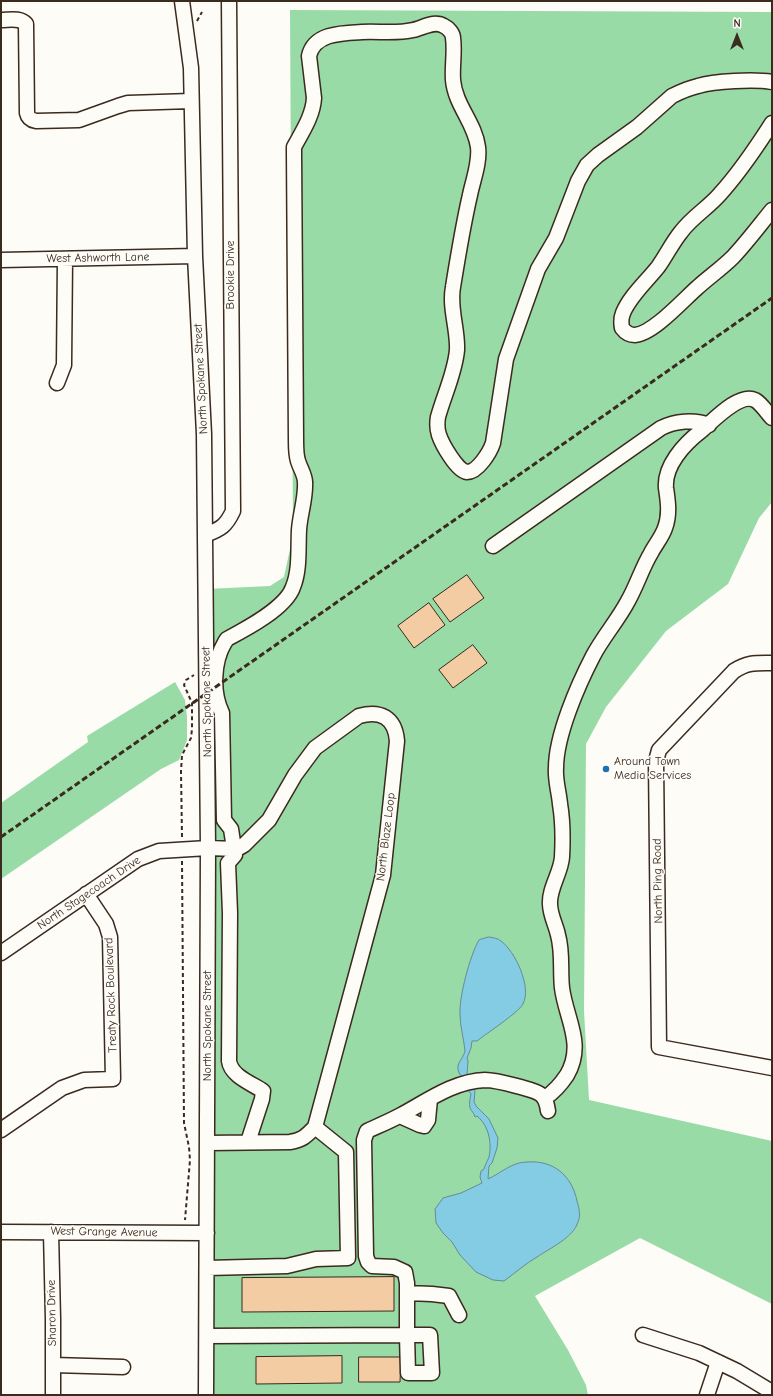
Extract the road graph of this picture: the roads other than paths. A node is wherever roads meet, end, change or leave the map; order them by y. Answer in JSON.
{"nodes":[{"id":1,"x":229,"y":1,"type":"edge"},
{"id":2,"x":180,"y":4,"type":"edge"},
{"id":3,"x":1,"y":20,"type":"edge"},
{"id":4,"x":772,"y":82,"type":"edge"},
{"id":5,"x":191,"y":101,"type":"junction"},
{"id":6,"x":772,"y":123,"type":"edge"},
{"id":7,"x":772,"y":210,"type":"edge"},
{"id":8,"x":195,"y":256,"type":"junction"},
{"id":9,"x":65,"y":259,"type":"junction"},
{"id":10,"x":1,"y":260,"type":"edge"},
{"id":11,"x":57,"y":383,"type":"dead end"},
{"id":12,"x":772,"y":418,"type":"edge"},
{"id":13,"x":709,"y":426,"type":"junction"},
{"id":14,"x":205,"y":535,"type":"junction"},
{"id":15,"x":493,"y":546,"type":"dead end"},
{"id":16,"x":772,"y":663,"type":"edge"},
{"id":17,"x":208,"y":848,"type":"junction"},
{"id":18,"x":234,"y":848,"type":"junction"},
{"id":19,"x":86,"y":894,"type":"junction"},
{"id":20,"x":1,"y":953,"type":"edge"},
{"id":21,"x":772,"y":1068,"type":"edge"},
{"id":22,"x":430,"y":1099,"type":"junction"},
{"id":23,"x":400,"y":1116,"type":"junction"},
{"id":24,"x":315,"y":1127,"type":"junction"},
{"id":25,"x":1,"y":1130,"type":"edge"},
{"id":26,"x":248,"y":1142,"type":"junction"},
{"id":27,"x":208,"y":1143,"type":"junction"},
{"id":28,"x":1,"y":1232,"type":"edge"},
{"id":29,"x":51,"y":1232,"type":"junction"},
{"id":30,"x":208,"y":1233,"type":"junction"},
{"id":31,"x":207,"y":1268,"type":"junction"},
{"id":32,"x":407,"y":1293,"type":"junction"},
{"id":33,"x":459,"y":1316,"type":"dead end"},
{"id":34,"x":643,"y":1335,"type":"dead end"},
{"id":35,"x":207,"y":1336,"type":"junction"},
{"id":36,"x":718,"y":1362,"type":"junction"},
{"id":37,"x":53,"y":1365,"type":"junction"},
{"id":38,"x":123,"y":1366,"type":"dead end"},
{"id":39,"x":772,"y":1392,"type":"edge"},
{"id":40,"x":52,"y":1395,"type":"edge"},
{"id":41,"x":206,"y":1395,"type":"edge"},
{"id":42,"x":707,"y":1395,"type":"edge"}],
"edges":[{"from":1,"to":14,"type":"street","name":"Brookie Drive"},
{"from":2,"to":5,"type":"street","name":"North Spokane Street"},
{"from":3,"to":5,"type":"street"},
{"from":4,"to":18,"type":"street"},
{"from":5,"to":8,"type":"street","name":"North Spokane Street"},
{"from":6,"to":7,"type":"street"},
{"from":8,"to":9,"type":"street","name":"West Ashworth Lane"},
{"from":8,"to":14,"type":"street","name":"North Spokane Street"},
{"from":9,"to":10,"type":"street","name":"West Ashworth Lane"},
{"from":9,"to":11,"type":"street"},
{"from":12,"to":13,"type":"street"},
{"from":13,"to":15,"type":"street"},
{"from":13,"to":22,"type":"street"},
{"from":14,"to":17,"type":"street","name":"North Spokane Street"},
{"from":16,"to":21,"type":"street","name":"North Ping Road"},
{"from":17,"to":18,"type":"street","name":"North Blaze Loop"},
{"from":17,"to":19,"type":"street","name":"North Stagecoach Drive"},
{"from":17,"to":27,"type":"street","name":"North Spokane Street"},
{"from":18,"to":24,"type":"street","name":"North Blaze Loop"},
{"from":18,"to":26,"type":"street"},
{"from":19,"to":20,"type":"street","name":"North Stagecoach Drive"},
{"from":19,"to":25,"type":"street","name":"Treaty Rock Boulevard"},
{"from":22,"to":23,"type":"street"},
{"from":22,"to":23,"type":"street"},
{"from":23,"to":32,"type":"street"},
{"from":24,"to":26,"type":"street"},
{"from":24,"to":31,"type":"street"},
{"from":26,"to":27,"type":"street"},
{"from":27,"to":30,"type":"street","name":"North Spokane Street"},
{"from":28,"to":29,"type":"street","name":"West Grange Avenue"},
{"from":29,"to":30,"type":"street","name":"West Grange Avenue"},
{"from":29,"to":37,"type":"street","name":"Sharon Drive"},
{"from":30,"to":31,"type":"street","name":"North Spokane Street"},
{"from":31,"to":35,"type":"street","name":"North Spokane Street"},
{"from":32,"to":33,"type":"street"},
{"from":32,"to":35,"type":"street"},
{"from":34,"to":36,"type":"street"},
{"from":35,"to":41,"type":"street","name":"North Spokane Street"},
{"from":36,"to":39,"type":"street"},
{"from":36,"to":42,"type":"street"},
{"from":37,"to":38,"type":"street"},
{"from":37,"to":40,"type":"street","name":"Sharon Drive"}]}
